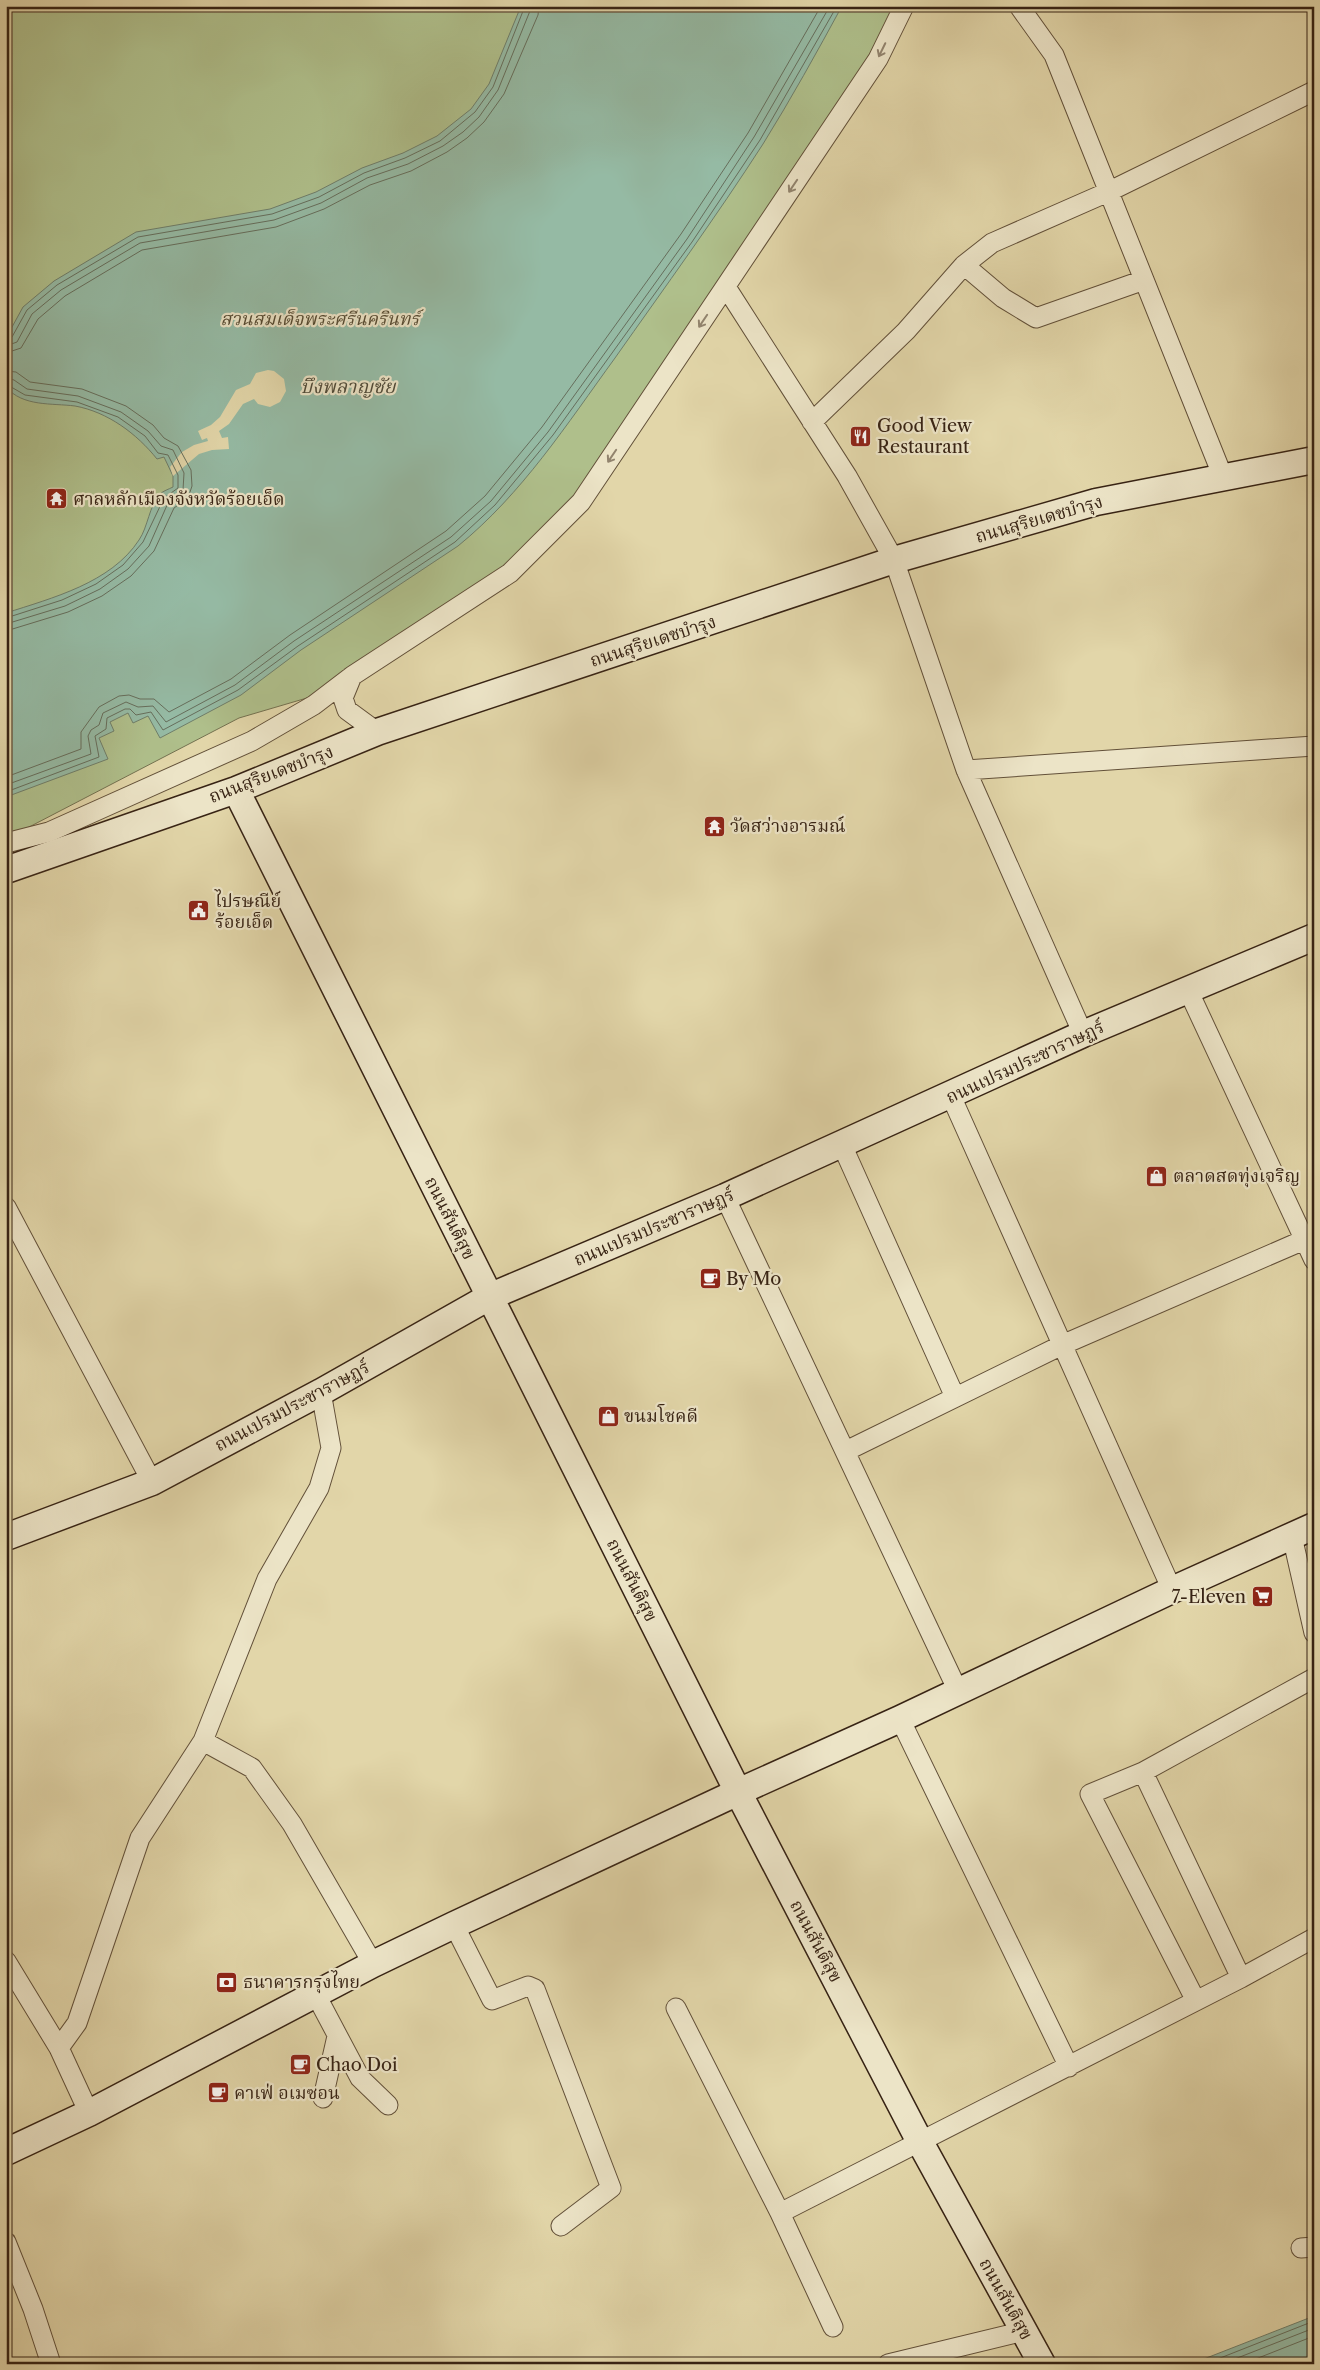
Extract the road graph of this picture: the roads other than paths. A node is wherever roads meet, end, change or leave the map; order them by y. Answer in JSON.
{"nodes":[{"id":1,"x":904,"y":6,"type":"edge"},
{"id":2,"x":1019,"y":6,"type":"edge"},
{"id":3,"x":1314,"y":91,"type":"edge"},
{"id":4,"x":1108,"y":192,"type":"junction"},
{"id":5,"x":964,"y":265,"type":"junction"},
{"id":6,"x":1144,"y":280,"type":"junction"},
{"id":7,"x":726,"y":287,"type":"junction"},
{"id":8,"x":812,"y":422,"type":"junction"},
{"id":9,"x":1314,"y":460,"type":"edge"},
{"id":10,"x":1223,"y":477,"type":"junction"},
{"id":11,"x":894,"y":560,"type":"junction"},
{"id":12,"x":352,"y":676,"type":"junction"},
{"id":13,"x":377,"y":732,"type":"junction"},
{"id":14,"x":1314,"y":746,"type":"edge"},
{"id":15,"x":966,"y":770,"type":"junction"},
{"id":16,"x":236,"y":790,"type":"junction"},
{"id":17,"x":6,"y":842,"type":"edge"},
{"id":18,"x":6,"y":870,"type":"edge"},
{"id":19,"x":1314,"y":937,"type":"edge"},
{"id":20,"x":1188,"y":990,"type":"junction"},
{"id":21,"x":1083,"y":1034,"type":"junction"},
{"id":22,"x":951,"y":1096,"type":"junction"},
{"id":23,"x":842,"y":1145,"type":"junction"},
{"id":24,"x":725,"y":1197,"type":"junction"},
{"id":25,"x":6,"y":1207,"type":"edge"},
{"id":26,"x":1304,"y":1240,"type":"junction"},
{"id":27,"x":1314,"y":1260,"type":"edge"},
{"id":28,"x":489,"y":1297,"type":"junction"},
{"id":29,"x":1062,"y":1345,"type":"junction"},
{"id":30,"x":321,"y":1392,"type":"junction"},
{"id":31,"x":955,"y":1397,"type":"junction"},
{"id":32,"x":846,"y":1450,"type":"junction"},
{"id":33,"x":152,"y":1482,"type":"junction"},
{"id":34,"x":1303,"y":1531,"type":"edge"},
{"id":35,"x":6,"y":1537,"type":"edge"},
{"id":36,"x":1172,"y":1590,"type":"junction"},
{"id":37,"x":1314,"y":1632,"type":"edge"},
{"id":38,"x":1314,"y":1678,"type":"edge"},
{"id":39,"x":958,"y":1691,"type":"junction"},
{"id":40,"x":900,"y":1719,"type":"junction"},
{"id":41,"x":204,"y":1741,"type":"junction"},
{"id":42,"x":1143,"y":1772,"type":"junction"},
{"id":43,"x":738,"y":1792,"type":"junction"},
{"id":44,"x":454,"y":1925,"type":"junction"},
{"id":45,"x":1314,"y":1938,"type":"edge"},
{"id":46,"x":6,"y":1961,"type":"edge"},
{"id":47,"x":373,"y":1964,"type":"junction"},
{"id":48,"x":1241,"y":1978,"type":"junction"},
{"id":49,"x":316,"y":1995,"type":"junction"},
{"id":50,"x":1196,"y":2001,"type":"junction"},
{"id":51,"x":676,"y":2008,"type":"dead end"},
{"id":52,"x":338,"y":2036,"type":"junction"},
{"id":53,"x":59,"y":2048,"type":"junction"},
{"id":54,"x":1069,"y":2066,"type":"junction"},
{"id":55,"x":324,"y":2098,"type":"dead end"},
{"id":56,"x":388,"y":2105,"type":"dead end"},
{"id":57,"x":89,"y":2112,"type":"junction"},
{"id":58,"x":920,"y":2142,"type":"junction"},
{"id":59,"x":6,"y":2152,"type":"edge"},
{"id":60,"x":780,"y":2213,"type":"junction"},
{"id":61,"x":562,"y":2226,"type":"dead end"},
{"id":62,"x":6,"y":2242,"type":"edge"},
{"id":63,"x":833,"y":2327,"type":"dead end"},
{"id":64,"x":1024,"y":2331,"type":"junction"},
{"id":65,"x":51,"y":2364,"type":"edge"},
{"id":66,"x":888,"y":2364,"type":"edge"},
{"id":67,"x":1042,"y":2364,"type":"edge"}],
"edges":[{"from":1,"to":7,"type":"street","one_way":true},
{"from":2,"to":4,"type":"street"},
{"from":3,"to":4,"type":"street"},
{"from":4,"to":5,"type":"street"},
{"from":4,"to":6,"type":"street"},
{"from":5,"to":6,"type":"street"},
{"from":5,"to":8,"type":"street"},
{"from":6,"to":10,"type":"street"},
{"from":7,"to":8,"type":"street"},
{"from":7,"to":12,"type":"street","one_way":true},
{"from":8,"to":11,"type":"street"},
{"from":9,"to":10,"type":"street","name":"ถนนสุริยเดชบำรุง"},
{"from":10,"to":11,"type":"street","name":"ถนนสุริยเดชบำรุง"},
{"from":11,"to":13,"type":"street","name":"ถนนสุริยเดชบำรุง"},
{"from":11,"to":15,"type":"street"},
{"from":12,"to":13,"type":"street"},
{"from":12,"to":17,"type":"street"},
{"from":13,"to":16,"type":"street","name":"ถนนสุริยเดชบำรุง"},
{"from":14,"to":15,"type":"street"},
{"from":15,"to":21,"type":"street"},
{"from":16,"to":18,"type":"street","name":"ถนนสุริยเดชบำรุง"},
{"from":16,"to":28,"type":"street","name":"ถนนสันติสุข"},
{"from":19,"to":20,"type":"street","name":"ถนนเปรมประชาราษฏร์"},
{"from":20,"to":21,"type":"street","name":"ถนนเปรมประชาราษฏร์"},
{"from":20,"to":26,"type":"street"},
{"from":21,"to":22,"type":"street","name":"ถนนเปรมประชาราษฏร์"},
{"from":22,"to":23,"type":"street","name":"ถนนเปรมประชาราษฏร์"},
{"from":22,"to":29,"type":"street"},
{"from":23,"to":24,"type":"street","name":"ถนนเปรมประชาราษฏร์"},
{"from":23,"to":31,"type":"street"},
{"from":24,"to":28,"type":"street","name":"ถนนเปรมประชาราษฏร์"},
{"from":24,"to":32,"type":"street"},
{"from":25,"to":33,"type":"street"},
{"from":26,"to":27,"type":"street"},
{"from":26,"to":29,"type":"street"},
{"from":28,"to":30,"type":"street","name":"ถนนเปรมประชาราษฏร์"},
{"from":28,"to":43,"type":"street","name":"ถนนสันติสุข"},
{"from":29,"to":31,"type":"street"},
{"from":29,"to":36,"type":"street"},
{"from":30,"to":33,"type":"street","name":"ถนนเปรมประชาราษฏร์"},
{"from":30,"to":41,"type":"street"},
{"from":31,"to":32,"type":"street"},
{"from":32,"to":39,"type":"street"},
{"from":33,"to":35,"type":"street","name":"ถนนเปรมประชาราษฏร์"},
{"from":34,"to":36,"type":"street"},
{"from":34,"to":37,"type":"street"},
{"from":36,"to":39,"type":"street"},
{"from":38,"to":42,"type":"street"},
{"from":39,"to":40,"type":"street"},
{"from":40,"to":43,"type":"street"},
{"from":40,"to":54,"type":"street"},
{"from":41,"to":47,"type":"street"},
{"from":41,"to":53,"type":"street"},
{"from":42,"to":48,"type":"street"},
{"from":42,"to":50,"type":"street"},
{"from":43,"to":44,"type":"street"},
{"from":43,"to":58,"type":"street","name":"ถนนสันติสุข"},
{"from":44,"to":47,"type":"street"},
{"from":44,"to":61,"type":"street"},
{"from":45,"to":48,"type":"street"},
{"from":46,"to":53,"type":"street"},
{"from":47,"to":49,"type":"street"},
{"from":48,"to":50,"type":"street"},
{"from":49,"to":52,"type":"street"},
{"from":49,"to":57,"type":"street"},
{"from":50,"to":54,"type":"street"},
{"from":51,"to":60,"type":"street"},
{"from":52,"to":55,"type":"street"},
{"from":52,"to":56,"type":"street"},
{"from":53,"to":57,"type":"street"},
{"from":54,"to":58,"type":"street"},
{"from":57,"to":59,"type":"street"},
{"from":58,"to":60,"type":"street"},
{"from":58,"to":64,"type":"street","name":"ถนนสันติสุข"},
{"from":60,"to":63,"type":"street"},
{"from":62,"to":65,"type":"street"},
{"from":64,"to":66,"type":"street"},
{"from":64,"to":67,"type":"street","name":"ถนนสันติสุข"}]}
